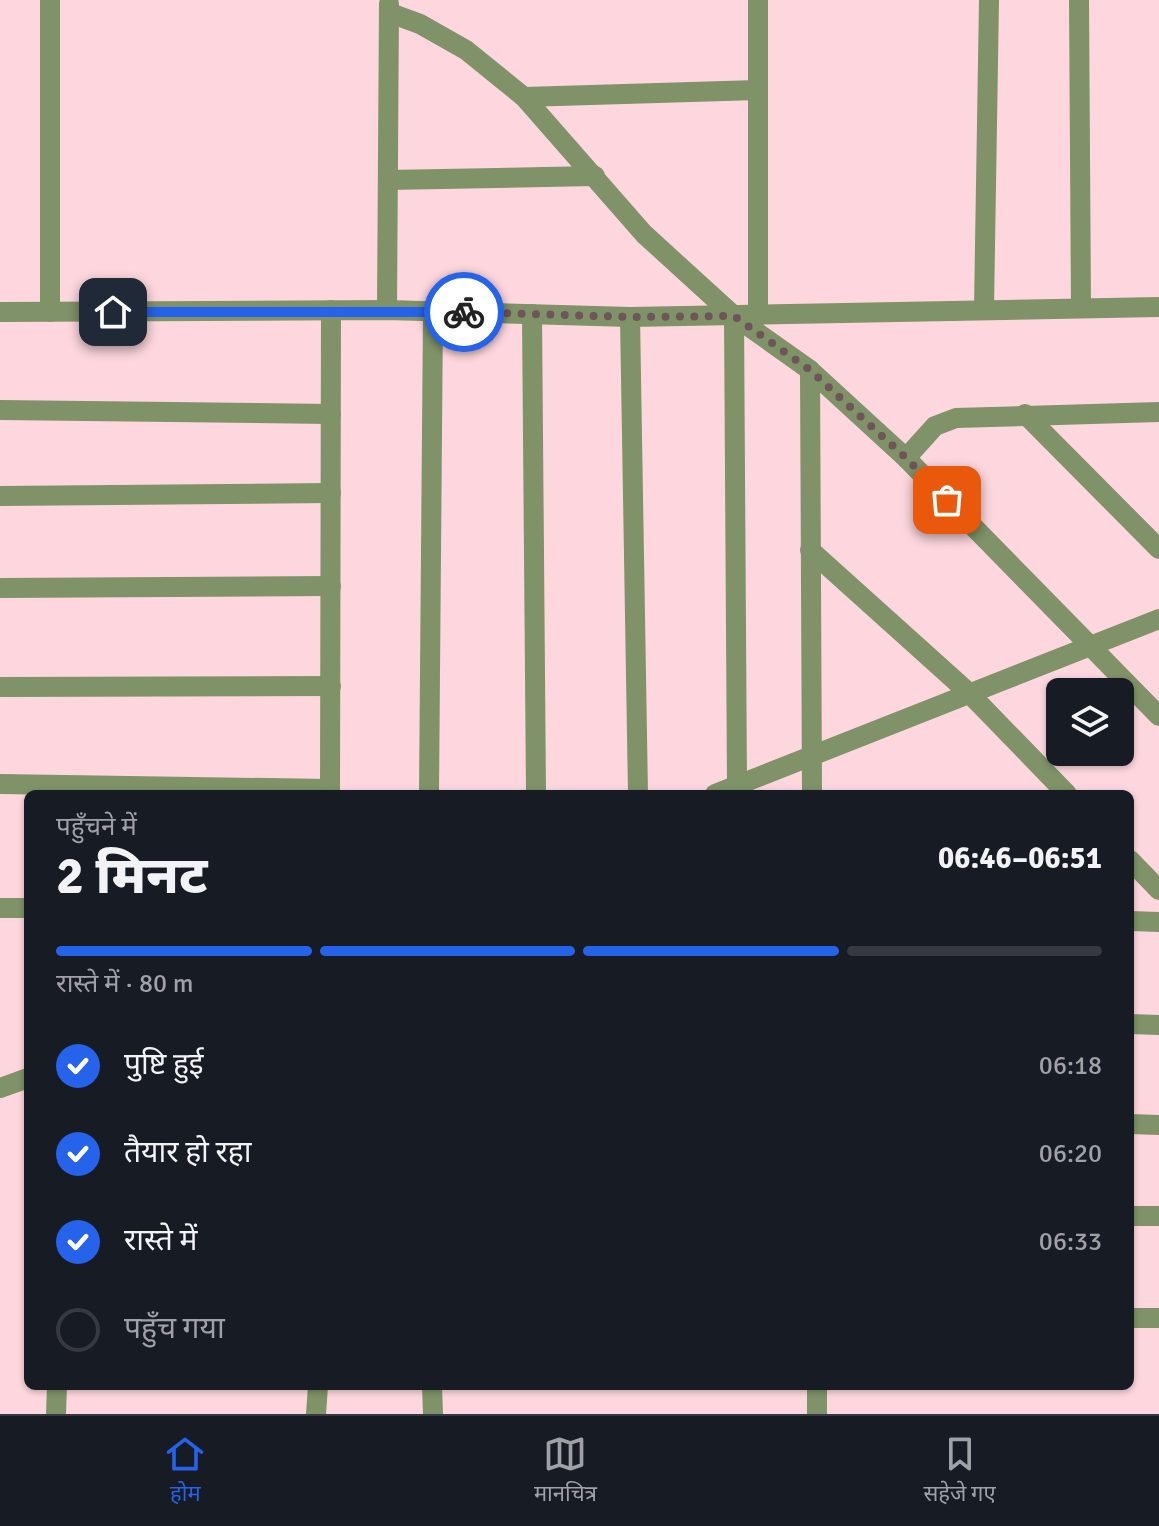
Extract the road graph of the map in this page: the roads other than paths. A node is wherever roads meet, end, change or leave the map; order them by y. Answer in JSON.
{"nodes":[{"id":1,"x":50,"y":0,"type":"edge"},
{"id":2,"x":758,"y":0,"type":"edge"},
{"id":3,"x":989,"y":0,"type":"edge"},
{"id":4,"x":1079,"y":0,"type":"edge"},
{"id":5,"x":389,"y":6,"type":"edge"},
{"id":6,"x":758,"y":90,"type":"junction"},
{"id":7,"x":524,"y":97,"type":"junction"},
{"id":8,"x":595,"y":176,"type":"junction"},
{"id":9,"x":388,"y":180,"type":"junction"},
{"id":10,"x":1159,"y":307,"type":"edge"},
{"id":11,"x":984,"y":308,"type":"junction"},
{"id":12,"x":1081,"y":308,"type":"junction"},
{"id":13,"x":331,"y":310,"type":"junction"},
{"id":14,"x":387,"y":310,"type":"junction"},
{"id":15,"x":0,"y":312,"type":"edge"},
{"id":16,"x":50,"y":312,"type":"junction"},
{"id":17,"x":433,"y":312,"type":"junction"},
{"id":18,"x":532,"y":314,"type":"junction"},
{"id":19,"x":734,"y":316,"type":"junction"},
{"id":20,"x":758,"y":316,"type":"junction"},
{"id":21,"x":630,"y":317,"type":"junction"},
{"id":22,"x":810,"y":370,"type":"junction"},
{"id":23,"x":0,"y":410,"type":"edge"},
{"id":24,"x":1159,"y":412,"type":"edge"},
{"id":25,"x":331,"y":414,"type":"junction"},
{"id":26,"x":1025,"y":414,"type":"junction"},
{"id":27,"x":906,"y":458,"type":"junction"},
{"id":28,"x":331,"y":493,"type":"junction"},
{"id":29,"x":0,"y":496,"type":"edge"},
{"id":30,"x":1159,"y":549,"type":"edge"},
{"id":31,"x":810,"y":550,"type":"junction"},
{"id":32,"x":331,"y":586,"type":"junction"},
{"id":33,"x":0,"y":588,"type":"edge"},
{"id":34,"x":1159,"y":619,"type":"edge"},
{"id":35,"x":1088,"y":646,"type":"junction"},
{"id":36,"x":331,"y":686,"type":"junction"},
{"id":37,"x":0,"y":687,"type":"edge"},
{"id":38,"x":969,"y":693,"type":"junction"},
{"id":39,"x":1159,"y":716,"type":"edge"},
{"id":40,"x":812,"y":756,"type":"junction"},
{"id":41,"x":0,"y":784,"type":"edge"},
{"id":42,"x":737,"y":785,"type":"junction"},
{"id":43,"x":248,"y":790,"type":"edge"},
{"id":44,"x":330,"y":790,"type":"edge"},
{"id":45,"x":429,"y":790,"type":"edge"},
{"id":46,"x":536,"y":790,"type":"edge"},
{"id":47,"x":638,"y":790,"type":"edge"},
{"id":48,"x":725,"y":790,"type":"edge"},
{"id":49,"x":812,"y":790,"type":"edge"},
{"id":50,"x":1063,"y":790,"type":"edge"},
{"id":51,"x":1134,"y":864,"type":"edge"},
{"id":52,"x":1159,"y":890,"type":"edge"},
{"id":53,"x":0,"y":908,"type":"edge"},
{"id":54,"x":24,"y":908,"type":"edge"},
{"id":55,"x":1134,"y":921,"type":"edge"},
{"id":56,"x":1159,"y":922,"type":"edge"},
{"id":57,"x":1134,"y":1024,"type":"edge"},
{"id":58,"x":1159,"y":1025,"type":"edge"},
{"id":59,"x":24,"y":1079,"type":"edge"},
{"id":60,"x":0,"y":1088,"type":"edge"},
{"id":61,"x":1134,"y":1124,"type":"edge"},
{"id":62,"x":1159,"y":1125,"type":"edge"},
{"id":63,"x":1134,"y":1216,"type":"edge"},
{"id":64,"x":1159,"y":1216,"type":"edge"},
{"id":65,"x":1134,"y":1318,"type":"edge"},
{"id":66,"x":1159,"y":1318,"type":"edge"},
{"id":67,"x":57,"y":1390,"type":"edge"},
{"id":68,"x":318,"y":1390,"type":"edge"},
{"id":69,"x":432,"y":1390,"type":"edge"},
{"id":70,"x":817,"y":1390,"type":"edge"},
{"id":71,"x":56,"y":1414,"type":"edge"},
{"id":72,"x":316,"y":1414,"type":"edge"},
{"id":73,"x":433,"y":1414,"type":"edge"},
{"id":74,"x":817,"y":1414,"type":"edge"}],
"edges":[{"from":1,"to":16,"type":"street"},
{"from":2,"to":6,"type":"street"},
{"from":3,"to":11,"type":"street"},
{"from":4,"to":12,"type":"street"},
{"from":5,"to":7,"type":"street"},
{"from":5,"to":9,"type":"street"},
{"from":6,"to":7,"type":"street"},
{"from":6,"to":20,"type":"street"},
{"from":7,"to":8,"type":"street"},
{"from":8,"to":9,"type":"street"},
{"from":8,"to":19,"type":"street"},
{"from":9,"to":14,"type":"street"},
{"from":10,"to":12,"type":"street"},
{"from":11,"to":12,"type":"street"},
{"from":11,"to":20,"type":"street"},
{"from":13,"to":14,"type":"street"},
{"from":13,"to":16,"type":"street"},
{"from":13,"to":25,"type":"street"},
{"from":14,"to":17,"type":"street"},
{"from":15,"to":16,"type":"street"},
{"from":17,"to":18,"type":"street"},
{"from":17,"to":45,"type":"street"},
{"from":18,"to":21,"type":"street"},
{"from":18,"to":46,"type":"street"},
{"from":19,"to":20,"type":"street"},
{"from":19,"to":21,"type":"street"},
{"from":19,"to":22,"type":"street"},
{"from":19,"to":42,"type":"street"},
{"from":21,"to":47,"type":"street"},
{"from":22,"to":27,"type":"street"},
{"from":22,"to":31,"type":"street"},
{"from":23,"to":25,"type":"street"},
{"from":24,"to":26,"type":"street"},
{"from":25,"to":28,"type":"street"},
{"from":26,"to":27,"type":"street"},
{"from":26,"to":30,"type":"street"},
{"from":27,"to":35,"type":"street"},
{"from":28,"to":29,"type":"street"},
{"from":28,"to":32,"type":"street"},
{"from":31,"to":38,"type":"street"},
{"from":31,"to":40,"type":"street"},
{"from":32,"to":33,"type":"street"},
{"from":32,"to":36,"type":"street"},
{"from":34,"to":35,"type":"street"},
{"from":35,"to":38,"type":"street"},
{"from":35,"to":39,"type":"street"},
{"from":36,"to":37,"type":"street"},
{"from":36,"to":44,"type":"street"},
{"from":38,"to":40,"type":"street"},
{"from":38,"to":50,"type":"street"},
{"from":40,"to":42,"type":"street"},
{"from":40,"to":49,"type":"street"},
{"from":41,"to":43,"type":"street"},
{"from":42,"to":48,"type":"street"},
{"from":51,"to":52,"type":"street"},
{"from":53,"to":54,"type":"street"},
{"from":55,"to":56,"type":"street"},
{"from":57,"to":58,"type":"street"},
{"from":59,"to":60,"type":"street"},
{"from":61,"to":62,"type":"street"},
{"from":63,"to":64,"type":"street"},
{"from":65,"to":66,"type":"street"},
{"from":67,"to":71,"type":"street"},
{"from":68,"to":72,"type":"street"},
{"from":69,"to":73,"type":"street"},
{"from":70,"to":74,"type":"street"}]}
